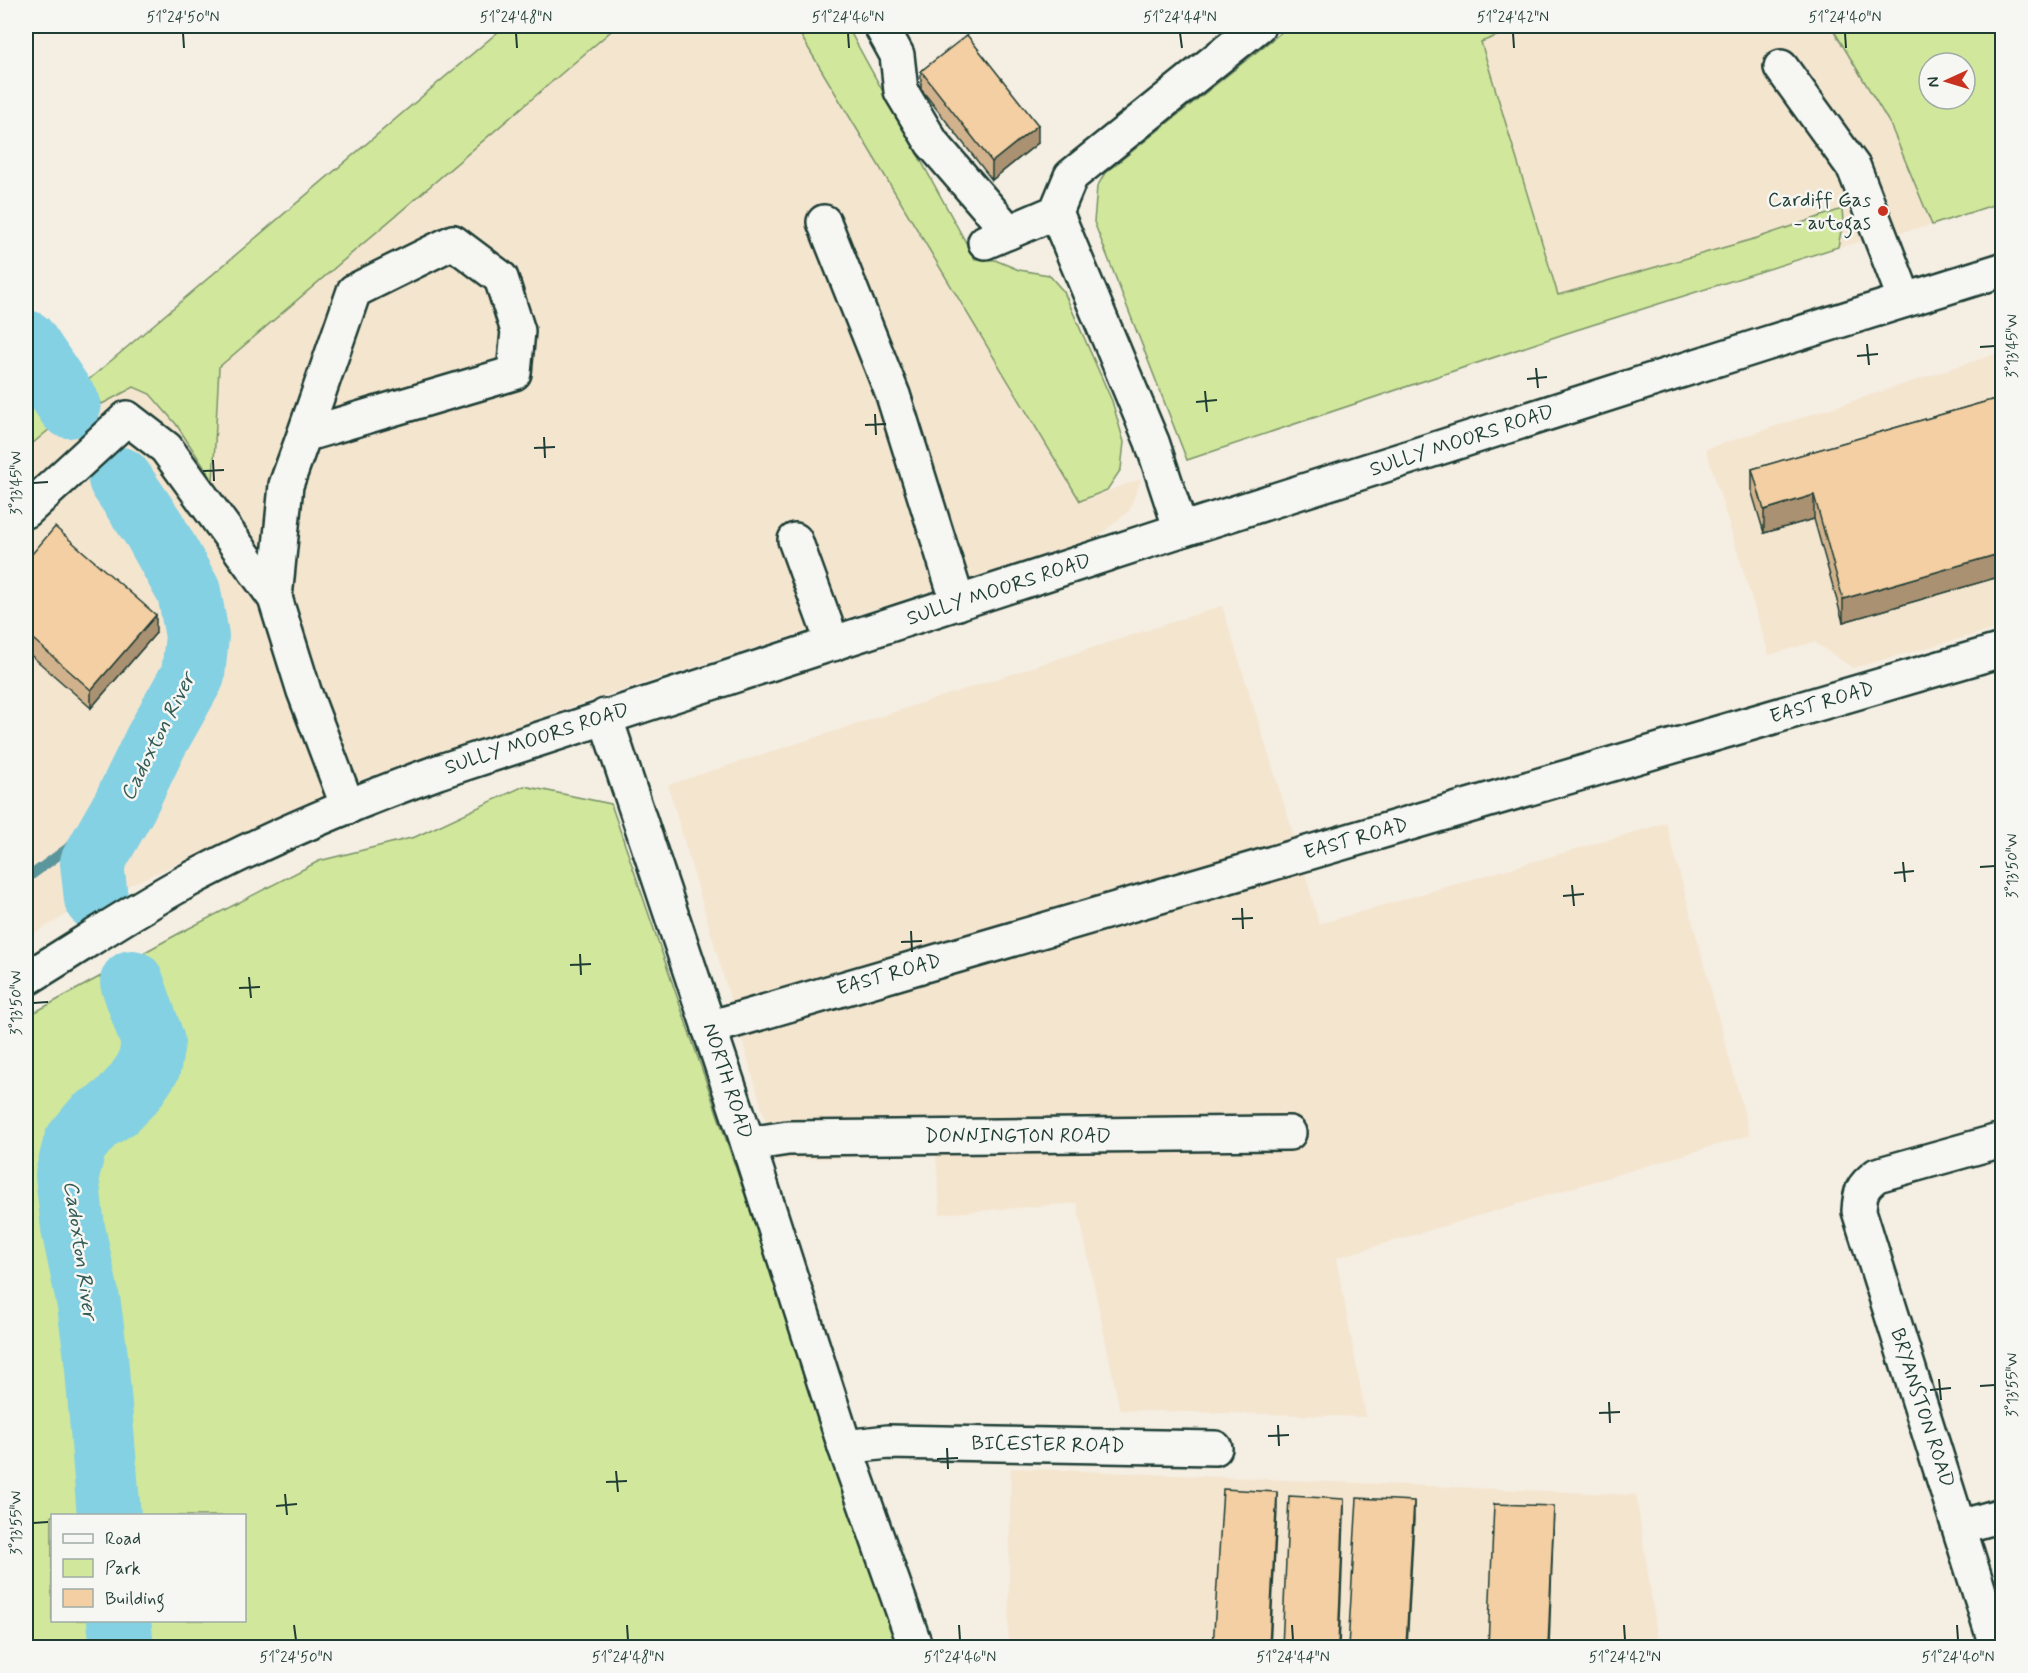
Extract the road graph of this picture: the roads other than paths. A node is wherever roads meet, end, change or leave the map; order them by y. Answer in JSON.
{"nodes":[{"id":1,"x":881,"y":26,"type":"edge"},
{"id":2,"x":1257,"y":26,"type":"edge"},
{"id":3,"x":1781,"y":67,"type":"dead end"},
{"id":4,"x":1056,"y":212,"type":"junction"},
{"id":5,"x":824,"y":222,"type":"dead end"},
{"id":6,"x":2002,"y":270,"type":"edge"},
{"id":7,"x":1905,"y":300,"type":"junction"},
{"id":8,"x":304,"y":435,"type":"junction"},
{"id":9,"x":26,"y":511,"type":"edge"},
{"id":10,"x":1181,"y":530,"type":"junction"},
{"id":11,"x":795,"y":540,"type":"dead end"},
{"id":12,"x":275,"y":598,"type":"junction"},
{"id":13,"x":958,"y":603,"type":"junction"},
{"id":14,"x":833,"y":644,"type":"junction"},
{"id":15,"x":2002,"y":650,"type":"edge"},
{"id":16,"x":605,"y":716,"type":"junction"},
{"id":17,"x":348,"y":807,"type":"junction"},
{"id":18,"x":26,"y":979,"type":"edge"},
{"id":19,"x":709,"y":1028,"type":"junction"},
{"id":20,"x":1289,"y":1133,"type":"dead end"},
{"id":21,"x":2002,"y":1140,"type":"edge"},
{"id":22,"x":748,"y":1144,"type":"junction"},
{"id":23,"x":845,"y":1447,"type":"junction"},
{"id":24,"x":1215,"y":1448,"type":"dead end"},
{"id":25,"x":2002,"y":1515,"type":"edge"},
{"id":26,"x":1960,"y":1527,"type":"junction"},
{"id":27,"x":916,"y":1647,"type":"edge"},
{"id":28,"x":1996,"y":1647,"type":"edge"}],
"edges":[{"from":1,"to":4,"type":"main road"},
{"from":2,"to":4,"type":"main road"},
{"from":3,"to":7,"type":"main road"},
{"from":4,"to":10,"type":"main road"},
{"from":5,"to":13,"type":"main road"},
{"from":6,"to":7,"type":"main road","name":"SULLY MOORS ROAD"},
{"from":7,"to":10,"type":"main road","name":"SULLY MOORS ROAD"},
{"from":8,"to":8,"type":"main road"},
{"from":8,"to":12,"type":"main road"},
{"from":9,"to":12,"type":"main road"},
{"from":10,"to":13,"type":"main road","name":"SULLY MOORS ROAD"},
{"from":11,"to":14,"type":"main road"},
{"from":12,"to":17,"type":"main road"},
{"from":13,"to":14,"type":"main road","name":"SULLY MOORS ROAD"},
{"from":14,"to":16,"type":"main road","name":"SULLY MOORS ROAD"},
{"from":15,"to":19,"type":"main road","name":"EAST ROAD"},
{"from":16,"to":17,"type":"main road","name":"SULLY MOORS ROAD"},
{"from":16,"to":19,"type":"main road","name":"NORTH ROAD"},
{"from":17,"to":18,"type":"main road","name":"SULLY MOORS ROAD"},
{"from":19,"to":22,"type":"main road","name":"NORTH ROAD"},
{"from":20,"to":22,"type":"main road","name":"DONNINGTON ROAD"},
{"from":21,"to":26,"type":"main road","name":"BRYANSTON ROAD"},
{"from":22,"to":23,"type":"main road","name":"NORTH ROAD"},
{"from":23,"to":24,"type":"main road","name":"BICESTER ROAD"},
{"from":23,"to":27,"type":"main road","name":"NORTH ROAD"},
{"from":25,"to":26,"type":"main road"},
{"from":26,"to":28,"type":"main road","name":"BRYANSTON ROAD"}]}
